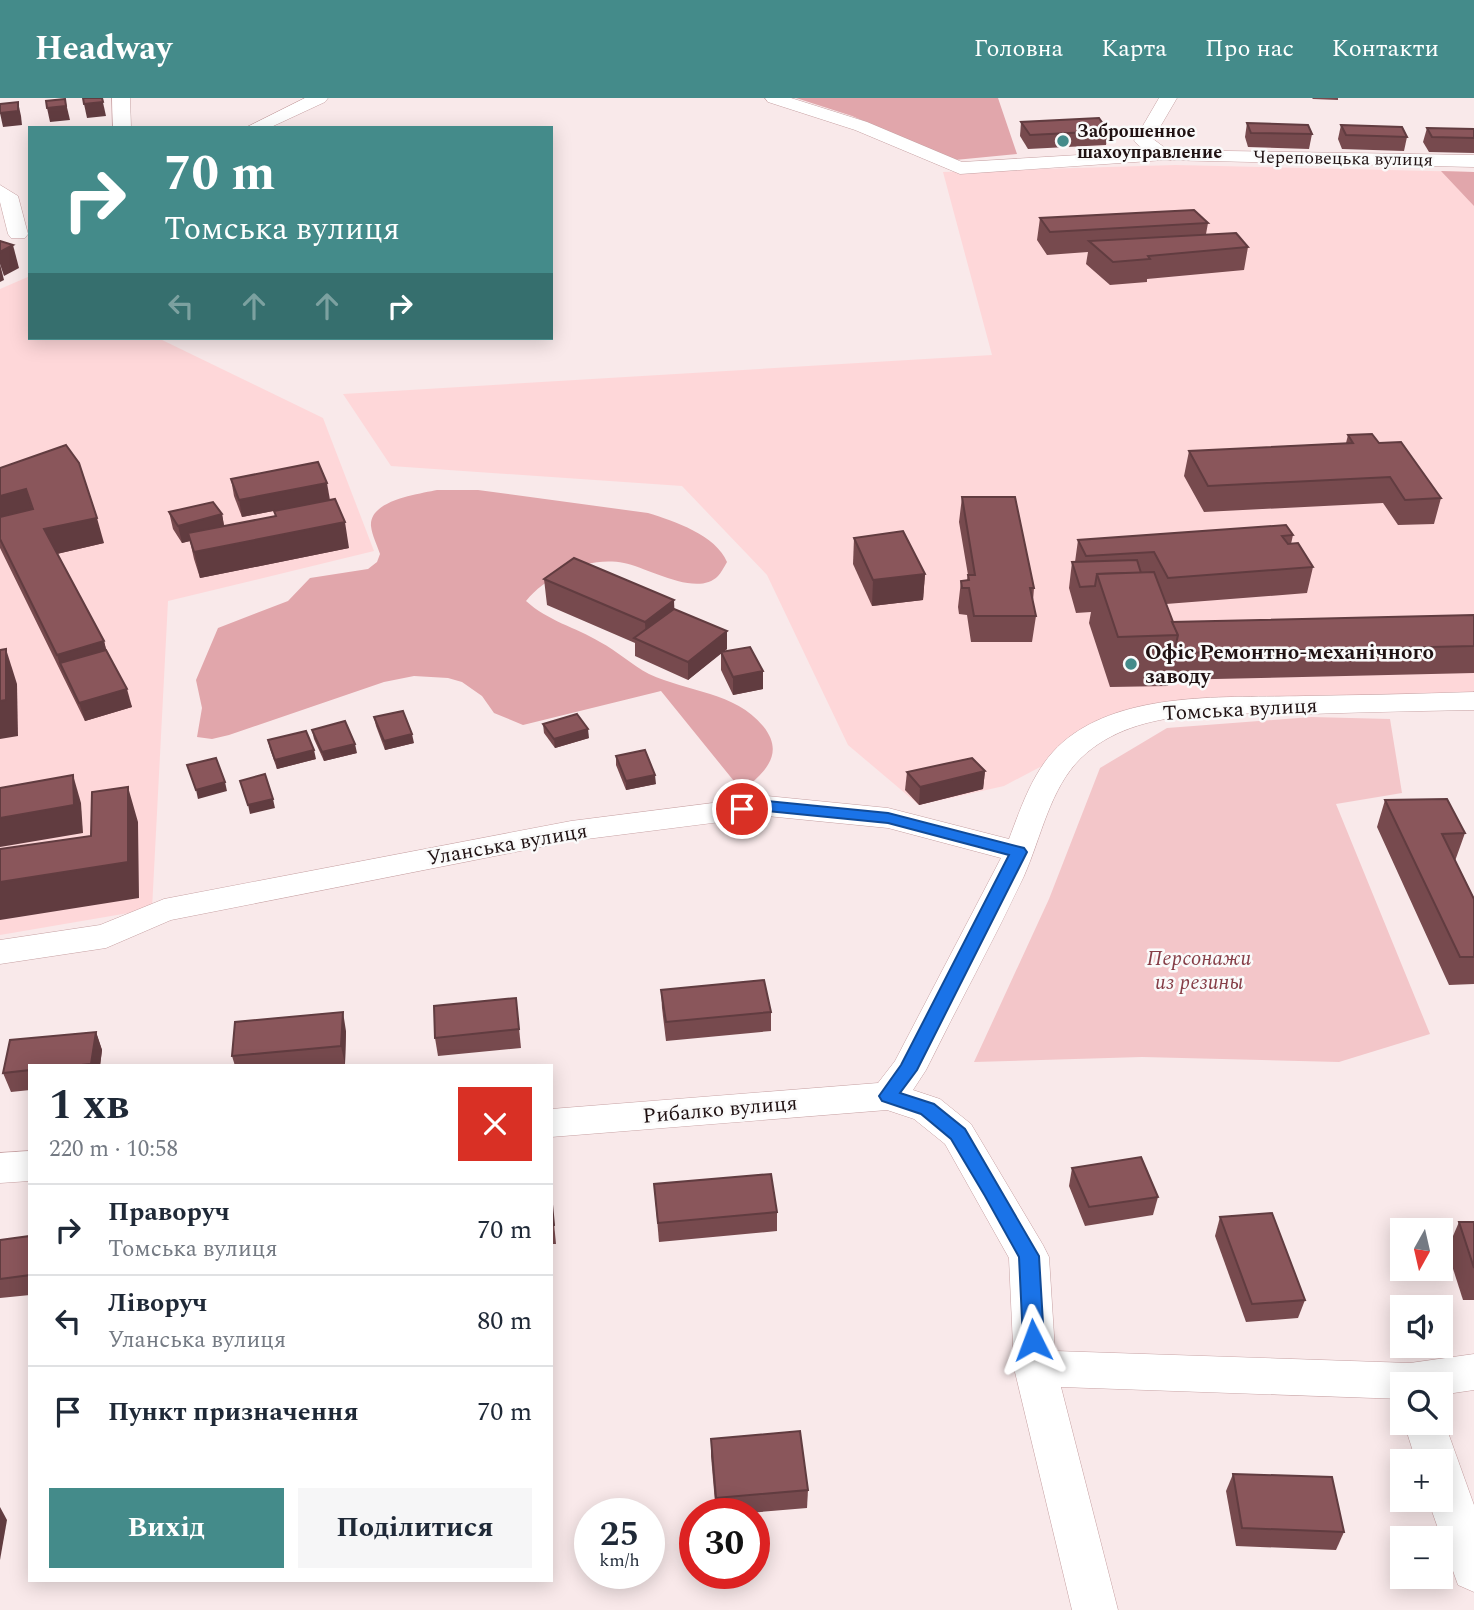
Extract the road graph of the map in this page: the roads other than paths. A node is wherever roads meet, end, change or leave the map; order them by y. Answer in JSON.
{"nodes":[{"id":1,"x":121,"y":98,"type":"edge"},
{"id":2,"x":319,"y":98,"type":"edge"},
{"id":3,"x":774,"y":98,"type":"edge"},
{"id":4,"x":1168,"y":98,"type":"edge"},
{"id":5,"x":122,"y":126,"type":"edge"},
{"id":6,"x":258,"y":126,"type":"edge"},
{"id":7,"x":1164,"y":155,"type":"junction"},
{"id":8,"x":1474,"y":161,"type":"edge"},
{"id":9,"x":0,"y":191,"type":"edge"},
{"id":10,"x":16,"y":235,"type":"edge"},
{"id":11,"x":1474,"y":701,"type":"edge"},
{"id":12,"x":1019,"y":852,"type":"junction"},
{"id":13,"x":0,"y":952,"type":"edge"},
{"id":14,"x":888,"y":1096,"type":"junction"},
{"id":15,"x":553,"y":1123,"type":"edge"},
{"id":16,"x":28,"y":1166,"type":"edge"},
{"id":17,"x":0,"y":1168,"type":"edge"},
{"id":18,"x":1035,"y":1368,"type":"junction"},
{"id":19,"x":1474,"y":1372,"type":"edge"},
{"id":20,"x":1453,"y":1376,"type":"edge"},
{"id":21,"x":1390,"y":1382,"type":"edge"},
{"id":22,"x":1453,"y":1508,"type":"edge"},
{"id":23,"x":1474,"y":1570,"type":"edge"},
{"id":24,"x":1095,"y":1610,"type":"edge"}],
"edges":[{"from":1,"to":5,"type":"street"},
{"from":2,"to":6,"type":"street"},
{"from":3,"to":7,"type":"street","name":"Череповецька вулиця"},
{"from":4,"to":7,"type":"street"},
{"from":7,"to":8,"type":"street","name":"Череповецька вулиця"},
{"from":9,"to":10,"type":"street"},
{"from":11,"to":12,"type":"street","name":"Томська вулиця"},
{"from":12,"to":13,"type":"street","name":"Уланська вулиця"},
{"from":12,"to":14,"type":"street","name":"Томська вулиця"},
{"from":14,"to":15,"type":"street","name":"Рибалко вулиця"},
{"from":14,"to":18,"type":"street"},
{"from":16,"to":17,"type":"street"},
{"from":18,"to":21,"type":"street"},
{"from":18,"to":24,"type":"street"},
{"from":19,"to":20,"type":"street"},
{"from":22,"to":23,"type":"street"}]}
